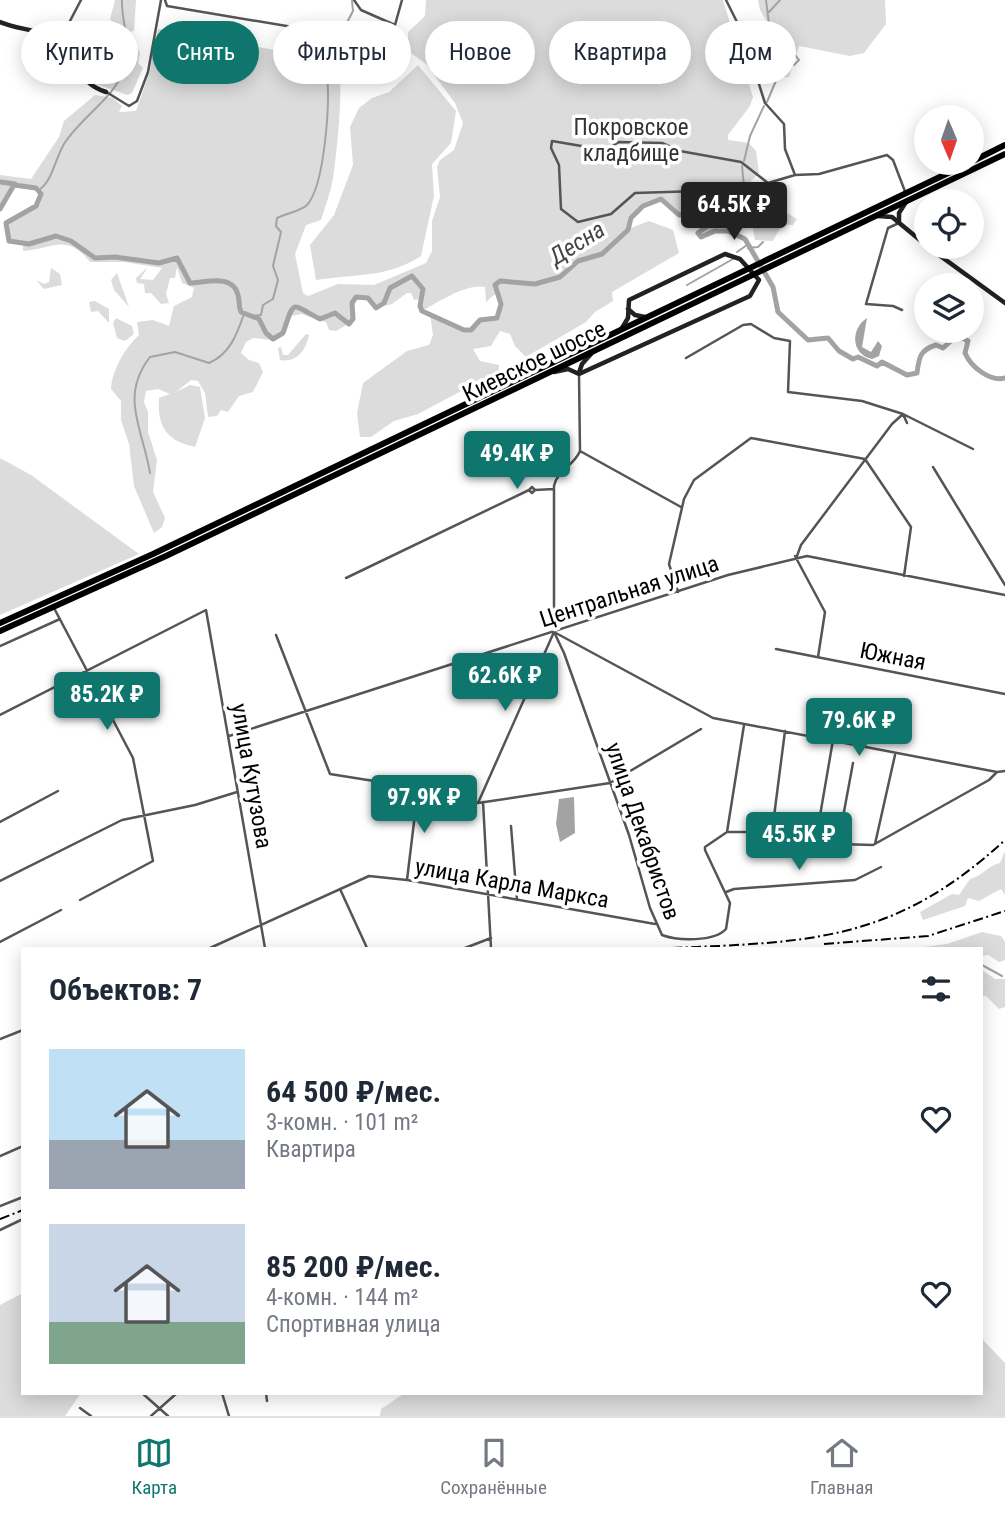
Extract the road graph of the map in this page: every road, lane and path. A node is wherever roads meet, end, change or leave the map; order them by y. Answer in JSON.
{"nodes":[{"id":1,"x":81,"y":0,"type":"edge"},
{"id":2,"x":163,"y":0,"type":"edge"},
{"id":3,"x":354,"y":0,"type":"edge"},
{"id":4,"x":362,"y":0,"type":"edge"},
{"id":5,"x":402,"y":0,"type":"edge"},
{"id":6,"x":726,"y":0,"type":"edge"},
{"id":7,"x":359,"y":6,"type":"junction"},
{"id":8,"x":70,"y":21,"type":"edge"},
{"id":9,"x":0,"y":22,"type":"edge"},
{"id":10,"x":273,"y":24,"type":"edge"},
{"id":11,"x":21,"y":29,"type":"edge"},
{"id":12,"x":88,"y":84,"type":"edge"},
{"id":13,"x":106,"y":92,"type":"joint"},
{"id":14,"x":1005,"y":145,"type":"edge"},
{"id":15,"x":1005,"y":154,"type":"edge"},
{"id":16,"x":984,"y":155,"type":"edge"},
{"id":17,"x":795,"y":175,"type":"junction"},
{"id":18,"x":944,"y":175,"type":"edge"},
{"id":19,"x":768,"y":183,"type":"junction"},
{"id":20,"x":906,"y":194,"type":"junction"},
{"id":21,"x":906,"y":202,"type":"junction"},
{"id":22,"x":877,"y":216,"type":"junction"},
{"id":23,"x":899,"y":223,"type":"junction"},
{"id":24,"x":914,"y":235,"type":"edge"},
{"id":25,"x":945,"y":259,"type":"edge"},
{"id":26,"x":1005,"y":303,"type":"edge"},
{"id":27,"x":628,"y":309,"type":"junction"},
{"id":28,"x":902,"y":310,"type":"dead end"},
{"id":29,"x":650,"y":317,"type":"junction"},
{"id":30,"x":620,"y":331,"type":"junction"},
{"id":31,"x":595,"y":351,"type":"junction"},
{"id":32,"x":686,"y":358,"type":"dead end"},
{"id":33,"x":582,"y":371,"type":"junction"},
{"id":34,"x":550,"y":373,"type":"junction"},
{"id":35,"x":903,"y":414,"type":"junction"},
{"id":36,"x":907,"y":423,"type":"dead end"},
{"id":37,"x":973,"y":449,"type":"dead end"},
{"id":38,"x":580,"y":451,"type":"junction"},
{"id":39,"x":865,"y":459,"type":"junction"},
{"id":40,"x":933,"y":467,"type":"dead end"},
{"id":41,"x":554,"y":489,"type":"junction"},
{"id":42,"x":681,"y":507,"type":"junction"},
{"id":43,"x":796,"y":556,"type":"junction"},
{"id":44,"x":904,"y":576,"type":"junction"},
{"id":45,"x":346,"y":578,"type":"dead end"},
{"id":46,"x":1005,"y":585,"type":"edge"},
{"id":47,"x":678,"y":592,"type":"junction"},
{"id":48,"x":1005,"y":595,"type":"edge"},
{"id":49,"x":54,"y":607,"type":"junction"},
{"id":50,"x":60,"y":619,"type":"junction"},
{"id":51,"x":0,"y":623,"type":"edge"},
{"id":52,"x":0,"y":631,"type":"edge"},
{"id":53,"x":554,"y":632,"type":"junction"},
{"id":54,"x":276,"y":635,"type":"dead end"},
{"id":55,"x":0,"y":646,"type":"edge"},
{"id":56,"x":776,"y":649,"type":"dead end"},
{"id":57,"x":818,"y":657,"type":"junction"},
{"id":58,"x":88,"y":670,"type":"junction"},
{"id":59,"x":1005,"y":694,"type":"edge"},
{"id":60,"x":304,"y":712,"type":"junction"},
{"id":61,"x":0,"y":715,"type":"edge"},
{"id":62,"x":744,"y":724,"type":"junction"},
{"id":63,"x":701,"y":729,"type":"dead end"},
{"id":64,"x":785,"y":731,"type":"junction"},
{"id":65,"x":229,"y":736,"type":"junction"},
{"id":66,"x":833,"y":740,"type":"junction"},
{"id":67,"x":895,"y":753,"type":"junction"},
{"id":68,"x":853,"y":763,"type":"dead end"},
{"id":69,"x":1005,"y":771,"type":"edge"},
{"id":70,"x":997,"y":772,"type":"junction"},
{"id":71,"x":610,"y":783,"type":"junction"},
{"id":72,"x":418,"y":788,"type":"junction"},
{"id":73,"x":58,"y":791,"type":"dead end"},
{"id":74,"x":239,"y":792,"type":"junction"},
{"id":75,"x":483,"y":802,"type":"junction"},
{"id":76,"x":478,"y":803,"type":"junction"},
{"id":77,"x":146,"y":817,"type":"junction"},
{"id":78,"x":0,"y":822,"type":"edge"},
{"id":79,"x":511,"y":826,"type":"dead end"},
{"id":80,"x":727,"y":832,"type":"junction"},
{"id":81,"x":772,"y":832,"type":"junction"},
{"id":82,"x":816,"y":839,"type":"junction"},
{"id":83,"x":838,"y":844,"type":"junction"},
{"id":84,"x":875,"y":844,"type":"junction"},
{"id":85,"x":881,"y":867,"type":"dead end"},
{"id":86,"x":407,"y":880,"type":"junction"},
{"id":87,"x":0,"y":881,"type":"edge"},
{"id":88,"x":341,"y":889,"type":"junction"},
{"id":89,"x":726,"y":892,"type":"junction"},
{"id":90,"x":490,"y":894,"type":"junction"},
{"id":91,"x":80,"y":900,"type":"dead end"},
{"id":92,"x":517,"y":901,"type":"junction"},
{"id":93,"x":61,"y":910,"type":"dead end"},
{"id":94,"x":657,"y":924,"type":"junction"},
{"id":95,"x":261,"y":926,"type":"junction"},
{"id":96,"x":491,"y":938,"type":"junction"},
{"id":97,"x":0,"y":942,"type":"edge"},
{"id":98,"x":212,"y":947,"type":"edge"},
{"id":99,"x":265,"y":947,"type":"edge"},
{"id":100,"x":367,"y":947,"type":"edge"},
{"id":101,"x":468,"y":947,"type":"edge"},
{"id":102,"x":491,"y":947,"type":"edge"},
{"id":103,"x":21,"y":1031,"type":"edge"},
{"id":104,"x":0,"y":1040,"type":"edge"},
{"id":105,"x":21,"y":1147,"type":"edge"},
{"id":106,"x":0,"y":1156,"type":"edge"},
{"id":107,"x":21,"y":1198,"type":"edge"},
{"id":108,"x":0,"y":1206,"type":"edge"},
{"id":109,"x":21,"y":1220,"type":"edge"},
{"id":110,"x":0,"y":1230,"type":"edge"},
{"id":111,"x":144,"y":1395,"type":"edge"},
{"id":112,"x":174,"y":1395,"type":"edge"},
{"id":113,"x":223,"y":1395,"type":"edge"},
{"id":114,"x":266,"y":1395,"type":"edge"},
{"id":115,"x":267,"y":1401,"type":"dead end"},
{"id":116,"x":159,"y":1407,"type":"junction"},
{"id":117,"x":80,"y":1408,"type":"dead end"},
{"id":118,"x":91,"y":1416,"type":"edge"},
{"id":119,"x":151,"y":1416,"type":"edge"},
{"id":120,"x":168,"y":1416,"type":"edge"},
{"id":121,"x":229,"y":1416,"type":"edge"}],
"edges":[{"from":1,"to":8,"type":"street"},
{"from":2,"to":10,"type":"street"},
{"from":2,"to":13,"type":"street"},
{"from":3,"to":7,"type":"street"},
{"from":4,"to":7,"type":"street"},
{"from":5,"to":7,"type":"street"},
{"from":6,"to":17,"type":"street"},
{"from":9,"to":11,"type":"street"},
{"from":12,"to":13,"type":"street"},
{"from":14,"to":16,"type":"highway","name":"Киевское шоссе"},
{"from":15,"to":21,"type":"highway","name":"Киевское шоссе"},
{"from":17,"to":19,"type":"street"},
{"from":17,"to":20,"type":"street"},
{"from":18,"to":20,"type":"highway","name":"Киевское шоссе"},
{"from":19,"to":19,"type":"street"},
{"from":20,"to":29,"type":"highway","name":"Киевское шоссе"},
{"from":21,"to":22,"type":"highway","name":"Киевское шоссе"},
{"from":21,"to":23,"type":"street"},
{"from":22,"to":23,"type":"street"},
{"from":22,"to":31,"type":"highway","name":"Киевское шоссе"},
{"from":23,"to":24,"type":"street"},
{"from":23,"to":28,"type":"street"},
{"from":25,"to":26,"type":"street"},
{"from":27,"to":29,"type":"street"},
{"from":27,"to":30,"type":"street"},
{"from":27,"to":33,"type":"street"},
{"from":29,"to":30,"type":"highway","name":"Киевское шоссе"},
{"from":30,"to":51,"type":"highway","name":"Киевское шоссе"},
{"from":31,"to":33,"type":"street"},
{"from":31,"to":34,"type":"highway","name":"Киевское шоссе"},
{"from":32,"to":35,"type":"street"},
{"from":33,"to":34,"type":"street"},
{"from":33,"to":38,"type":"street"},
{"from":34,"to":49,"type":"highway","name":"Киевское шоссе"},
{"from":35,"to":36,"type":"street"},
{"from":35,"to":37,"type":"street"},
{"from":35,"to":39,"type":"street"},
{"from":38,"to":41,"type":"street"},
{"from":38,"to":42,"type":"street"},
{"from":39,"to":42,"type":"street"},
{"from":39,"to":43,"type":"street"},
{"from":39,"to":44,"type":"street"},
{"from":40,"to":46,"type":"street"},
{"from":41,"to":45,"type":"street"},
{"from":41,"to":53,"type":"street","name":"улица Декабристов"},
{"from":42,"to":47,"type":"street"},
{"from":43,"to":44,"type":"street","name":"Центральная улица"},
{"from":43,"to":47,"type":"street","name":"Центральная улица"},
{"from":43,"to":57,"type":"street"},
{"from":44,"to":48,"type":"street","name":"Центральная улица"},
{"from":47,"to":53,"type":"street","name":"Центральная улица"},
{"from":49,"to":50,"type":"street"},
{"from":49,"to":52,"type":"highway","name":"Киевское шоссе"},
{"from":50,"to":55,"type":"street"},
{"from":50,"to":58,"type":"street"},
{"from":53,"to":60,"type":"street","name":"Центральная улица"},
{"from":53,"to":62,"type":"street"},
{"from":53,"to":71,"type":"street","name":"улица Декабристов"},
{"from":53,"to":76,"type":"street"},
{"from":54,"to":60,"type":"street"},
{"from":56,"to":57,"type":"street","name":"Южная"},
{"from":57,"to":59,"type":"street","name":"Южная"},
{"from":58,"to":61,"type":"street"},
{"from":58,"to":65,"type":"street","name":"улица Кутузова"},
{"from":58,"to":77,"type":"street"},
{"from":60,"to":65,"type":"street","name":"Центральная улица"},
{"from":60,"to":72,"type":"street"},
{"from":62,"to":64,"type":"street"},
{"from":62,"to":80,"type":"street"},
{"from":63,"to":71,"type":"street"},
{"from":64,"to":66,"type":"street"},
{"from":64,"to":81,"type":"street"},
{"from":65,"to":74,"type":"street","name":"улица Кутузова"},
{"from":66,"to":67,"type":"street"},
{"from":66,"to":82,"type":"street"},
{"from":67,"to":70,"type":"street"},
{"from":67,"to":84,"type":"street"},
{"from":68,"to":83,"type":"street"},
{"from":69,"to":70,"type":"street"},
{"from":70,"to":84,"type":"street"},
{"from":71,"to":75,"type":"street"},
{"from":71,"to":94,"type":"street","name":"улица Декабристов"},
{"from":72,"to":76,"type":"street"},
{"from":72,"to":86,"type":"street"},
{"from":73,"to":78,"type":"street"},
{"from":74,"to":77,"type":"street"},
{"from":74,"to":95,"type":"street","name":"улица Кутузова"},
{"from":75,"to":76,"type":"street"},
{"from":75,"to":90,"type":"street"},
{"from":77,"to":87,"type":"street"},
{"from":77,"to":91,"type":"street"},
{"from":79,"to":92,"type":"street"},
{"from":80,"to":81,"type":"street"},
{"from":80,"to":89,"type":"street"},
{"from":81,"to":82,"type":"street"},
{"from":82,"to":83,"type":"street"},
{"from":83,"to":84,"type":"street"},
{"from":85,"to":89,"type":"street"},
{"from":86,"to":88,"type":"street","name":"улица Карла Маркса"},
{"from":86,"to":90,"type":"street","name":"улица Карла Маркса"},
{"from":88,"to":95,"type":"street","name":"улица Карла Маркса"},
{"from":88,"to":100,"type":"street"},
{"from":89,"to":94,"type":"street","name":"улица Декабристов"},
{"from":90,"to":92,"type":"street","name":"улица Карла Маркса"},
{"from":90,"to":96,"type":"street"},
{"from":92,"to":94,"type":"street","name":"улица Карла Маркса"},
{"from":93,"to":97,"type":"street"},
{"from":95,"to":98,"type":"street","name":"улица Карла Маркса"},
{"from":95,"to":99,"type":"street","name":"улица Кутузова"},
{"from":96,"to":101,"type":"street"},
{"from":96,"to":102,"type":"street"},
{"from":103,"to":104,"type":"street"},
{"from":105,"to":106,"type":"street"},
{"from":107,"to":108,"type":"street"},
{"from":109,"to":110,"type":"street"},
{"from":111,"to":116,"type":"street"},
{"from":112,"to":116,"type":"street"},
{"from":113,"to":121,"type":"street"},
{"from":114,"to":115,"type":"street"},
{"from":116,"to":119,"type":"street"},
{"from":116,"to":120,"type":"street"},
{"from":117,"to":118,"type":"street"}]}
